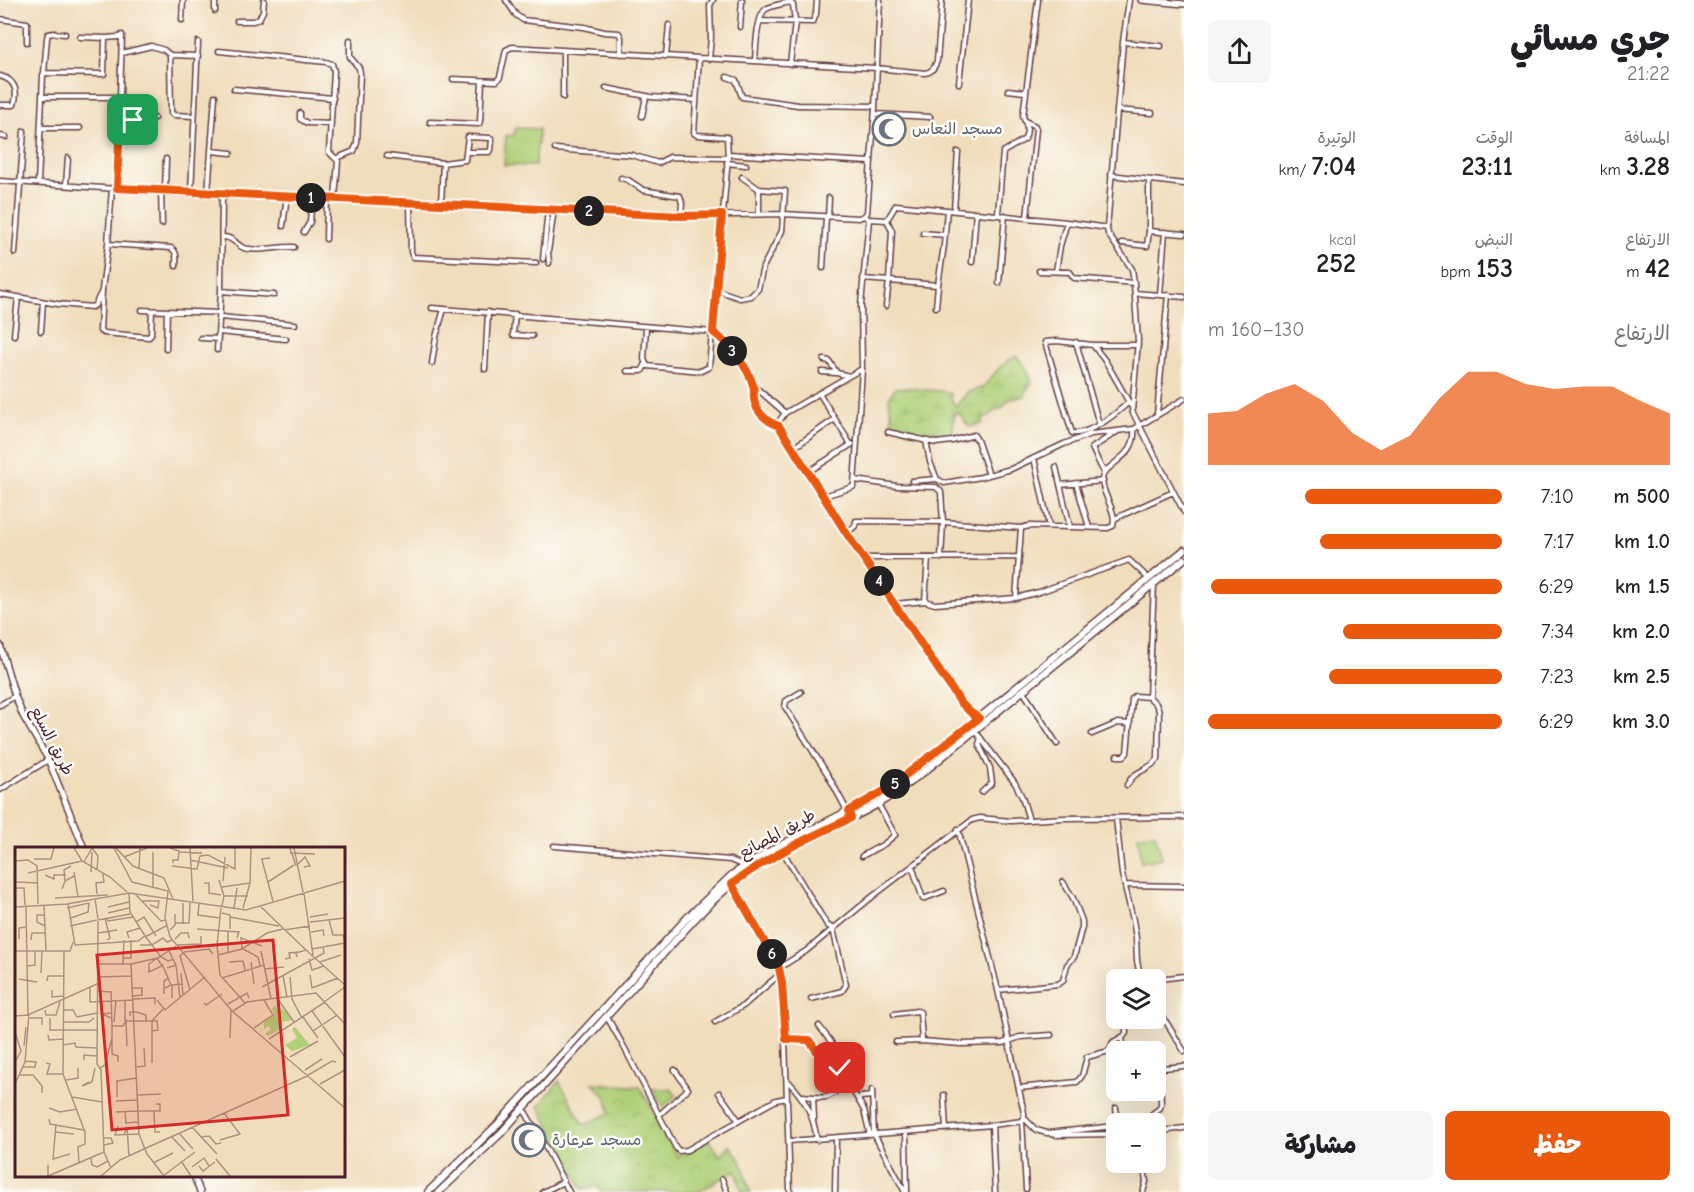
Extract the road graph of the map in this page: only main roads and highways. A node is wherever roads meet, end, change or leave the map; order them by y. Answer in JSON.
{"nodes":[{"id":1,"x":1184,"y":550,"type":"edge"},
{"id":2,"x":1184,"y":559,"type":"edge"},
{"id":3,"x":1151,"y":581,"type":"junction"},
{"id":4,"x":850,"y":814,"type":"junction"},
{"id":5,"x":746,"y":869,"type":"junction"},
{"id":6,"x":624,"y":993,"type":"junction"},
{"id":7,"x":475,"y":1152,"type":"junction"},
{"id":8,"x":428,"y":1192,"type":"edge"},
{"id":9,"x":439,"y":1192,"type":"edge"}],
"edges":[{"from":1,"to":3,"type":"main road","name":"طريق المصانع"},
{"from":2,"to":3,"type":"main road","name":"طريق المصانع"},
{"from":3,"to":4,"type":"main road","name":"طريق المصانع"},
{"from":3,"to":4,"type":"main road","name":"طريق المصانع"},
{"from":4,"to":5,"type":"main road","name":"طريق المصانع"},
{"from":4,"to":5,"type":"main road","name":"طريق المصانع"},
{"from":5,"to":6,"type":"main road","name":"طريق المصانع"},
{"from":5,"to":6,"type":"main road","name":"طريق المصانع"},
{"from":6,"to":7,"type":"main road","name":"طريق المصانع"},
{"from":6,"to":7,"type":"main road","name":"طريق المصانع"},
{"from":7,"to":8,"type":"main road","name":"طريق المصانع"},
{"from":7,"to":9,"type":"main road","name":"طريق المصانع"}]}
